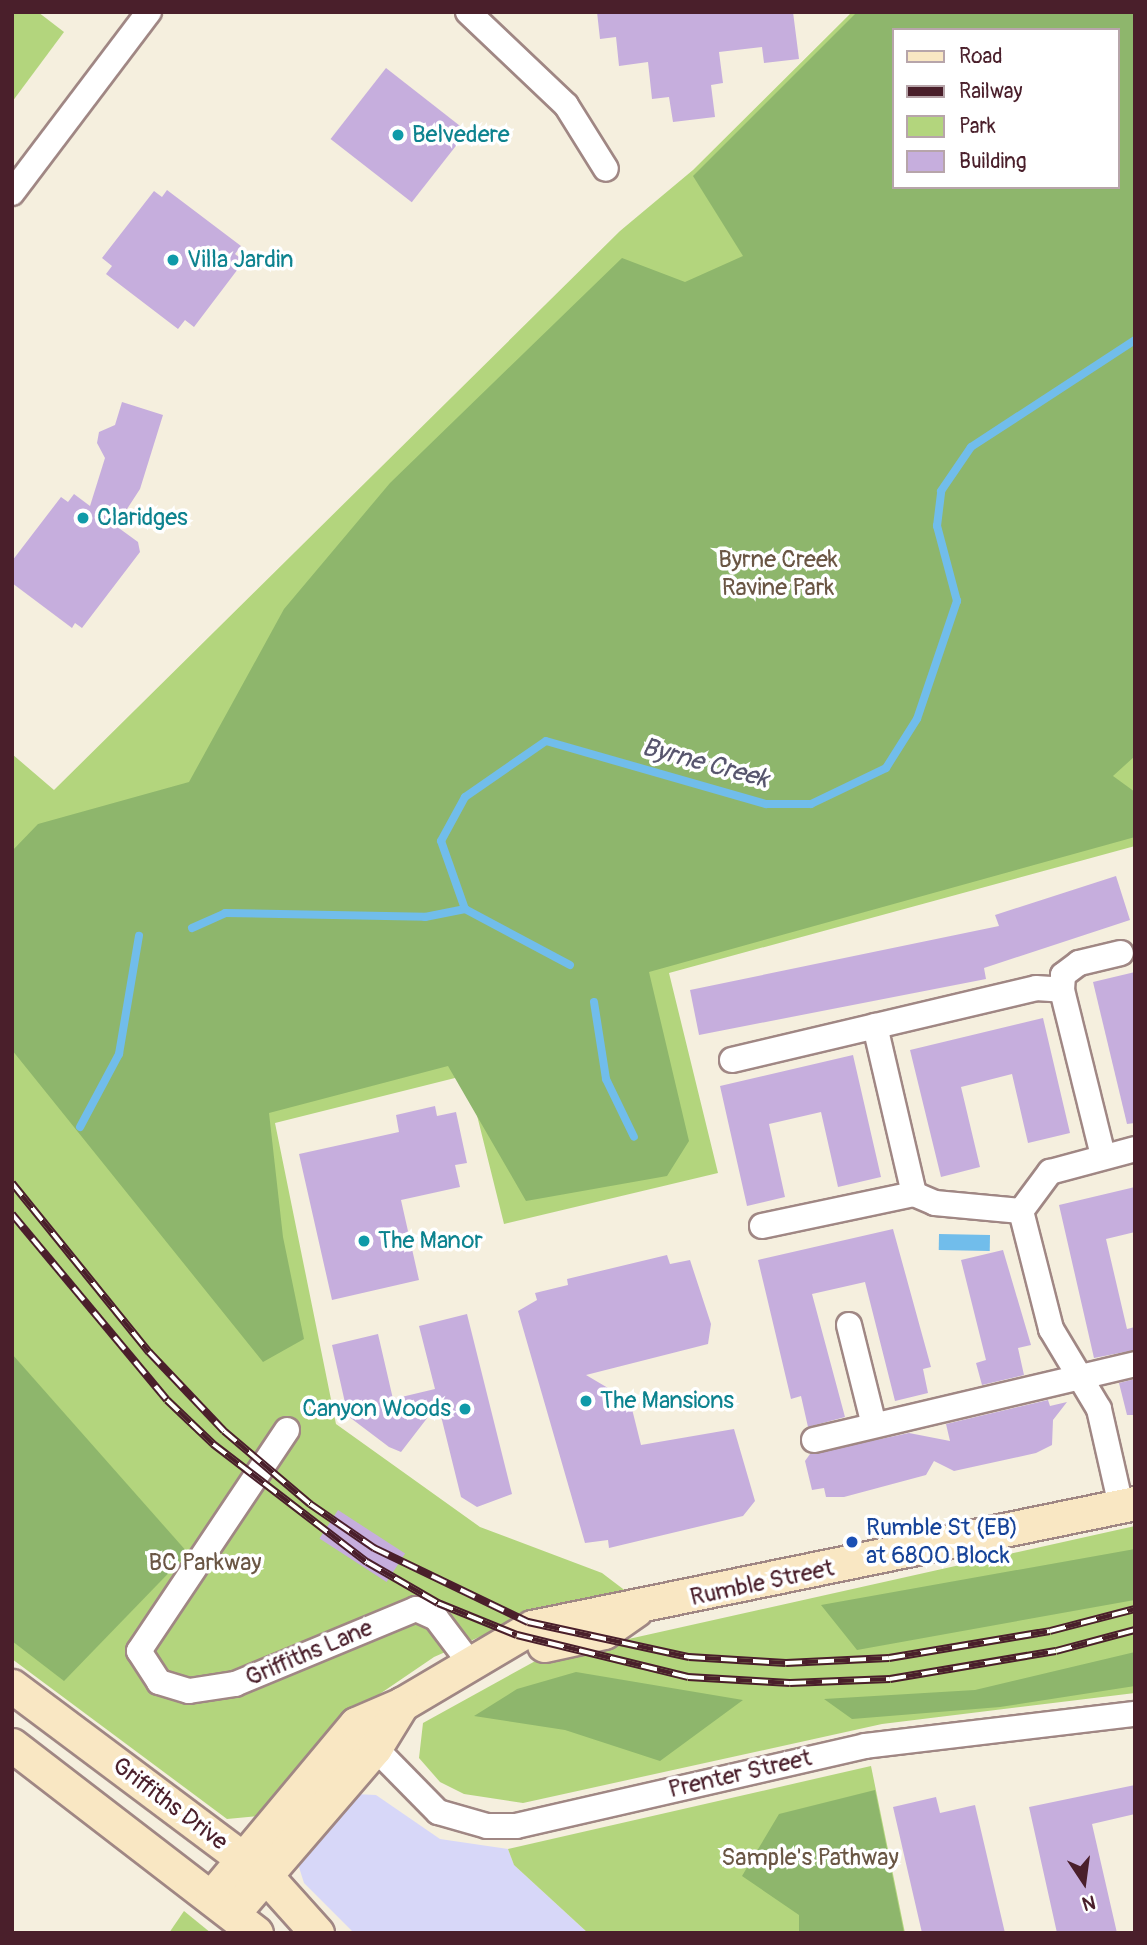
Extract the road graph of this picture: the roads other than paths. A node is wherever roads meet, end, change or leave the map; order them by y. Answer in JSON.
{"nodes":[{"id":1,"x":149,"y":12,"type":"edge"},
{"id":2,"x":468,"y":12,"type":"edge"},
{"id":3,"x":606,"y":169,"type":"dead end"},
{"id":4,"x":12,"y":193,"type":"edge"},
{"id":5,"x":1121,"y":953,"type":"dead end"},
{"id":6,"x":1062,"y":990,"type":"junction"},
{"id":7,"x":875,"y":1027,"type":"junction"},
{"id":8,"x":732,"y":1060,"type":"dead end"},
{"id":9,"x":1135,"y":1149,"type":"edge"},
{"id":10,"x":1103,"y":1156,"type":"junction"},
{"id":11,"x":914,"y":1195,"type":"junction"},
{"id":12,"x":1021,"y":1211,"type":"junction"},
{"id":13,"x":762,"y":1226,"type":"dead end"},
{"id":14,"x":849,"y":1325,"type":"dead end"},
{"id":15,"x":1135,"y":1364,"type":"edge"},
{"id":16,"x":1083,"y":1376,"type":"junction"},
{"id":17,"x":874,"y":1425,"type":"junction"},
{"id":18,"x":287,"y":1430,"type":"dead end"},
{"id":19,"x":814,"y":1440,"type":"dead end"},
{"id":20,"x":1128,"y":1504,"type":"edge"},
{"id":21,"x":470,"y":1663,"type":"junction"},
{"id":22,"x":12,"y":1686,"type":"edge"},
{"id":23,"x":402,"y":1704,"type":"junction"},
{"id":24,"x":1135,"y":1714,"type":"edge"},
{"id":25,"x":12,"y":1745,"type":"edge"},
{"id":26,"x":375,"y":1748,"type":"junction"},
{"id":27,"x":254,"y":1867,"type":"junction"},
{"id":28,"x":234,"y":1914,"type":"edge"},
{"id":29,"x":317,"y":1933,"type":"edge"}],
"edges":[{"from":1,"to":4,"type":"street"},
{"from":2,"to":3,"type":"street"},
{"from":5,"to":6,"type":"street"},
{"from":6,"to":7,"type":"street"},
{"from":6,"to":10,"type":"street"},
{"from":7,"to":8,"type":"street"},
{"from":7,"to":11,"type":"street"},
{"from":9,"to":10,"type":"street"},
{"from":10,"to":12,"type":"street"},
{"from":11,"to":12,"type":"street"},
{"from":11,"to":13,"type":"street"},
{"from":12,"to":16,"type":"street"},
{"from":14,"to":17,"type":"street"},
{"from":15,"to":16,"type":"street"},
{"from":16,"to":17,"type":"street"},
{"from":16,"to":20,"type":"street"},
{"from":17,"to":19,"type":"street"},
{"from":18,"to":21,"type":"street","name":"Griffiths Lane"},
{"from":20,"to":21,"type":"street","name":"Rumble Street"},
{"from":21,"to":23,"type":"street","name":"Rumble Street"},
{"from":22,"to":27,"type":"street","name":"Griffiths Drive"},
{"from":23,"to":26,"type":"street","name":"Rumble Street"},
{"from":23,"to":27,"type":"street","name":"Rumble Street"},
{"from":24,"to":26,"type":"street","name":"Prenter Street"},
{"from":25,"to":28,"type":"street","name":"Griffiths Drive"},
{"from":26,"to":27,"type":"street","name":"Rumble Street"},
{"from":27,"to":28,"type":"street","name":"Rumble Street"},
{"from":27,"to":29,"type":"street","name":"Griffiths Drive"}]}
